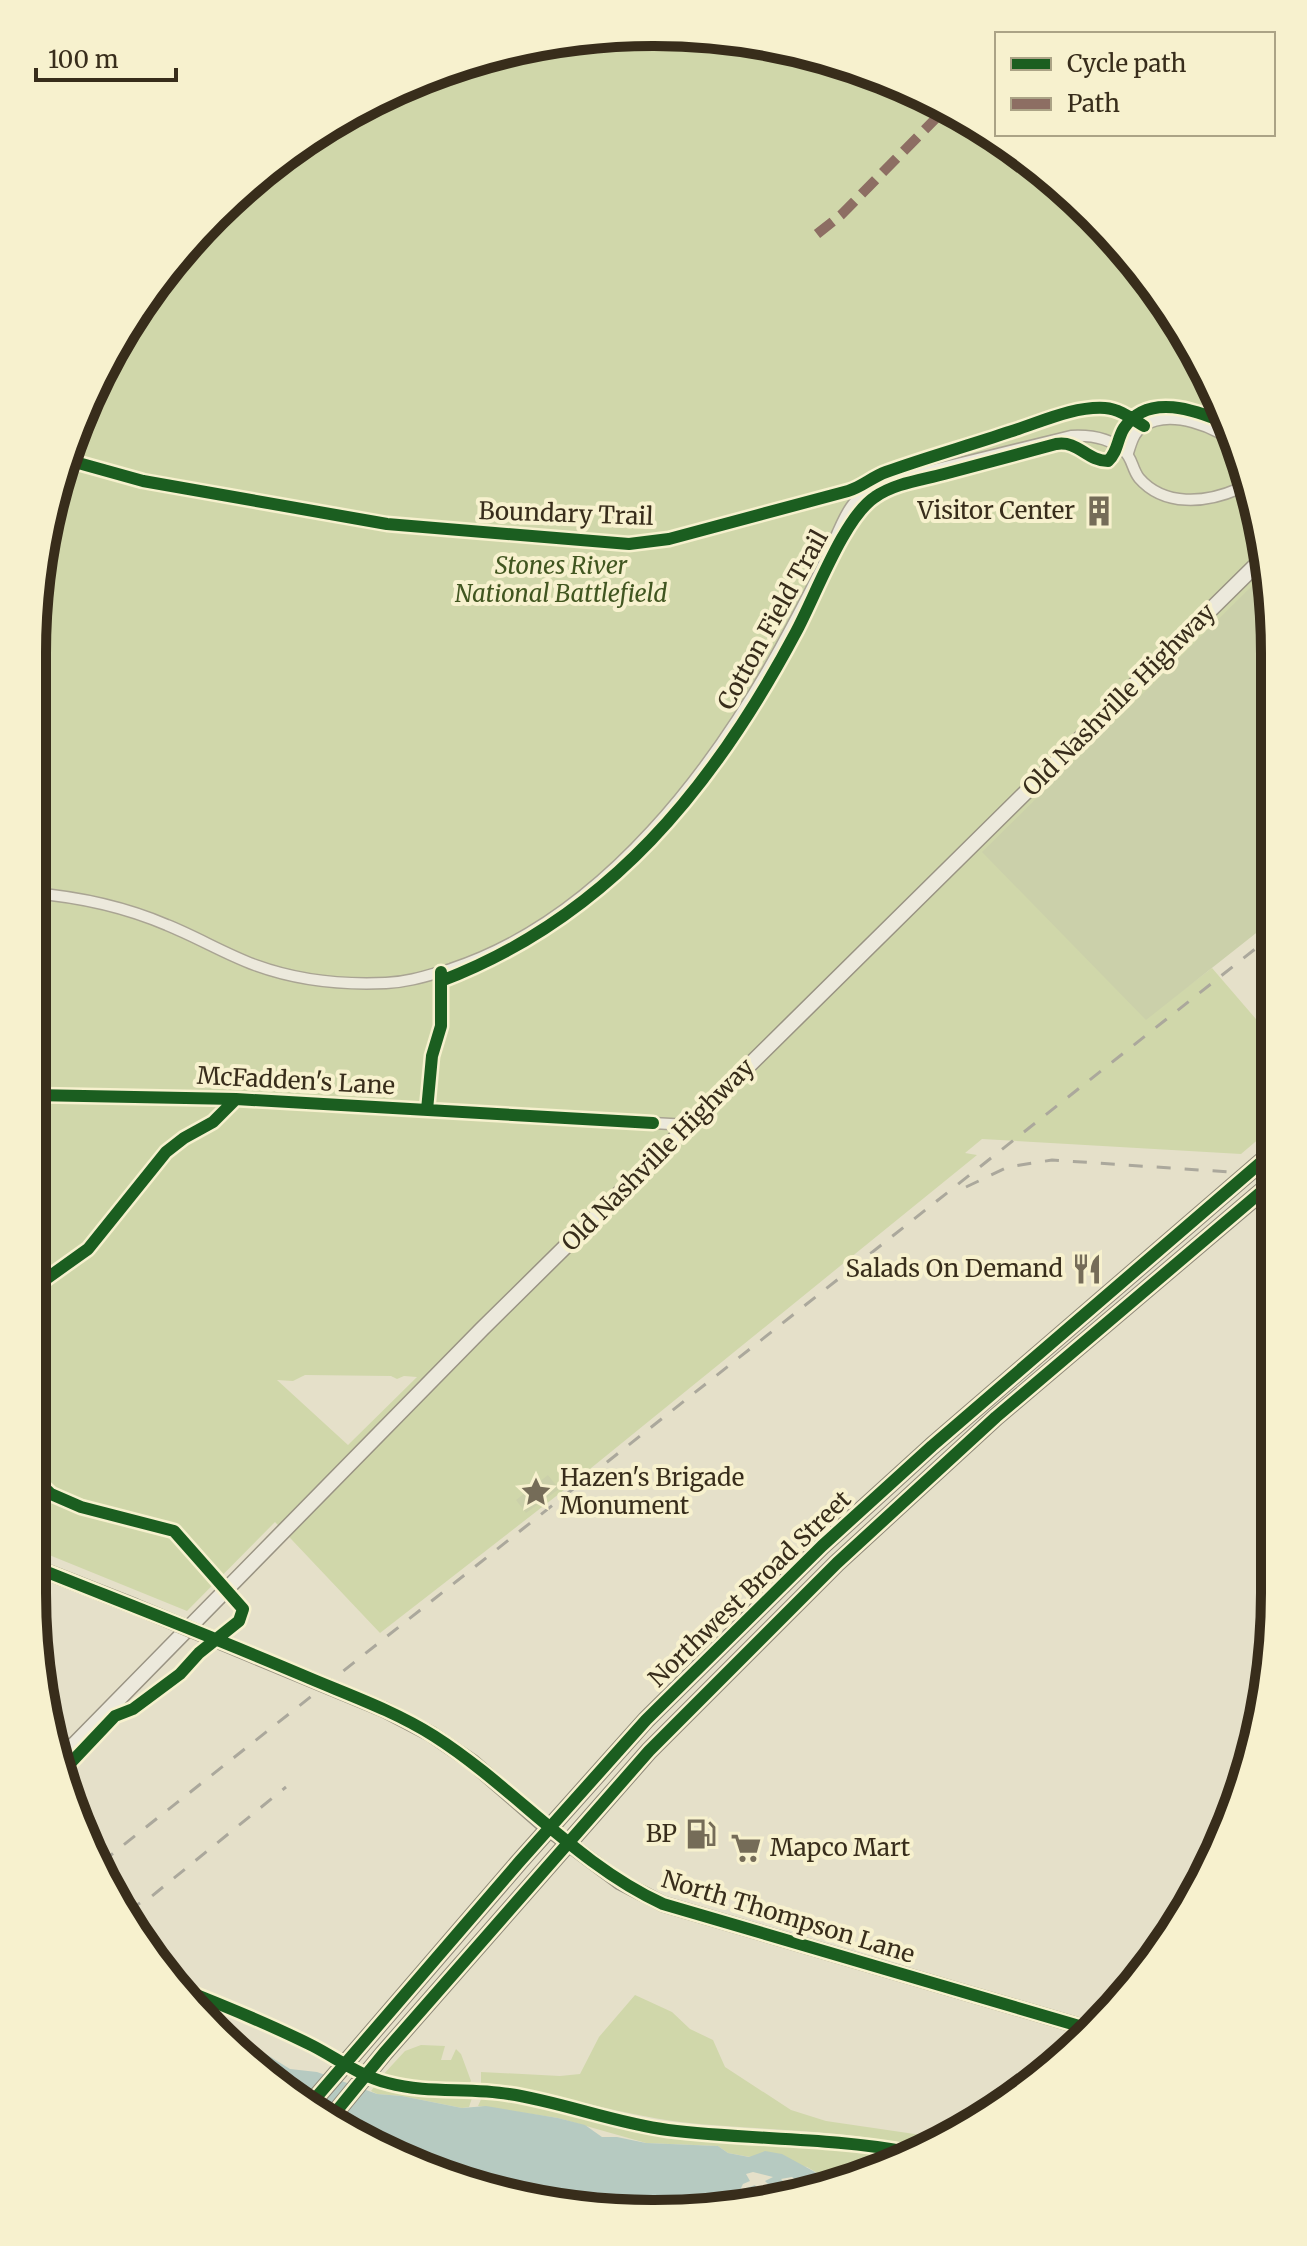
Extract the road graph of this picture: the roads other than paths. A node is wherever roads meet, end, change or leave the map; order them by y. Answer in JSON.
{"nodes":[{"id":1,"x":1219,"y":432,"type":"edge"},
{"id":2,"x":1128,"y":453,"type":"junction"},
{"id":3,"x":1238,"y":488,"type":"edge"},
{"id":4,"x":1255,"y":566,"type":"edge"},
{"id":5,"x":46,"y":895,"type":"edge"},
{"id":6,"x":46,"y":1095,"type":"edge"},
{"id":7,"x":688,"y":1125,"type":"junction"},
{"id":8,"x":1261,"y":1162,"type":"edge"},
{"id":9,"x":1261,"y":1192,"type":"edge"},
{"id":10,"x":1167,"y":1243,"type":"junction"},
{"id":11,"x":1181,"y":1260,"type":"junction"},
{"id":12,"x":1030,"y":1361,"type":"junction"},
{"id":13,"x":1044,"y":1377,"type":"junction"},
{"id":14,"x":932,"y":1446,"type":"junction"},
{"id":15,"x":947,"y":1462,"type":"junction"},
{"id":16,"x":822,"y":1546,"type":"junction"},
{"id":17,"x":837,"y":1563,"type":"junction"},
{"id":18,"x":46,"y":1571,"type":"edge"},
{"id":19,"x":754,"y":1614,"type":"junction"},
{"id":20,"x":770,"y":1629,"type":"junction"},
{"id":21,"x":67,"y":1751,"type":"edge"},
{"id":22,"x":549,"y":1829,"type":"junction"},
{"id":23,"x":568,"y":1841,"type":"junction"},
{"id":24,"x":1079,"y":2026,"type":"edge"},
{"id":25,"x":316,"y":2098,"type":"edge"},
{"id":26,"x":337,"y":2111,"type":"edge"}],
"edges":[{"from":1,"to":2,"type":"street"},
{"from":2,"to":3,"type":"street"},
{"from":2,"to":5,"type":"street"},
{"from":4,"to":7,"type":"main road","name":"Old Nashville Highway"},
{"from":6,"to":7,"type":"street","name":"McFadden's Lane"},
{"from":7,"to":21,"type":"main road","name":"Old Nashville Highway"},
{"from":8,"to":10,"type":"main road","name":"Northwest Broad Street"},
{"from":9,"to":11,"type":"main road","name":"Northwest Broad Street"},
{"from":10,"to":11,"type":"main road"},
{"from":10,"to":12,"type":"main road","name":"Northwest Broad Street"},
{"from":11,"to":13,"type":"main road","name":"Northwest Broad Street"},
{"from":12,"to":13,"type":"main road"},
{"from":12,"to":14,"type":"main road","name":"Northwest Broad Street"},
{"from":13,"to":15,"type":"main road","name":"Northwest Broad Street"},
{"from":14,"to":15,"type":"main road"},
{"from":14,"to":16,"type":"main road","name":"Northwest Broad Street"},
{"from":15,"to":17,"type":"main road","name":"Northwest Broad Street"},
{"from":16,"to":17,"type":"main road"},
{"from":16,"to":19,"type":"main road","name":"Northwest Broad Street"},
{"from":17,"to":20,"type":"main road","name":"Northwest Broad Street"},
{"from":18,"to":22,"type":"main road","name":"North Thompson Lane","bridge":true},
{"from":19,"to":20,"type":"main road"},
{"from":19,"to":22,"type":"main road","name":"Northwest Broad Street"},
{"from":20,"to":23,"type":"main road","name":"Northwest Broad Street"},
{"from":22,"to":23,"type":"main road","name":"North Thompson Lane"},
{"from":22,"to":25,"type":"main road","name":"Northwest Broad Street"},
{"from":23,"to":24,"type":"main road","name":"North Thompson Lane"},
{"from":23,"to":26,"type":"main road","name":"Northwest Broad Street"}]}
